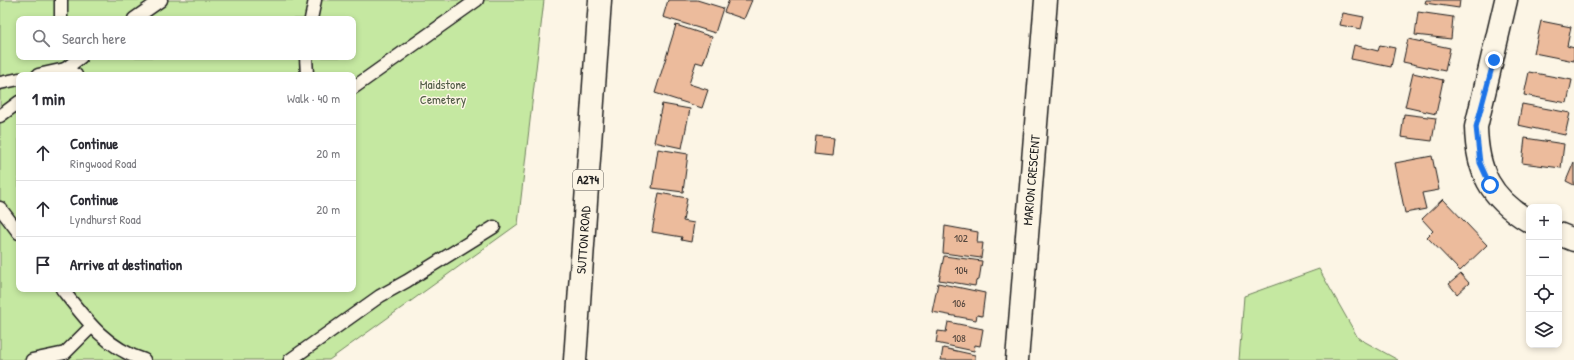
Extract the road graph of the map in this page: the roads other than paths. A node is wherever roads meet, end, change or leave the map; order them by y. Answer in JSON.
{"nodes":[{"id":1,"x":61,"y":0,"type":"edge"},
{"id":2,"x":161,"y":0,"type":"edge"},
{"id":3,"x":315,"y":0,"type":"edge"},
{"id":4,"x":477,"y":0,"type":"edge"},
{"id":5,"x":600,"y":0,"type":"edge"},
{"id":6,"x":1046,"y":0,"type":"edge"},
{"id":7,"x":1506,"y":0,"type":"edge"},
{"id":8,"x":61,"y":16,"type":"edge"},
{"id":9,"x":138,"y":16,"type":"edge"},
{"id":10,"x":312,"y":16,"type":"edge"},
{"id":11,"x":77,"y":60,"type":"edge"},
{"id":12,"x":306,"y":60,"type":"edge"},
{"id":13,"x":62,"y":69,"type":"edge"},
{"id":14,"x":50,"y":72,"type":"edge"},
{"id":15,"x":305,"y":72,"type":"edge"},
{"id":16,"x":16,"y":80,"type":"edge"},
{"id":17,"x":0,"y":83,"type":"edge"},
{"id":18,"x":356,"y":86,"type":"edge"},
{"id":19,"x":16,"y":104,"type":"edge"},
{"id":20,"x":0,"y":116,"type":"edge"},
{"id":21,"x":0,"y":208,"type":"edge"},
{"id":22,"x":1526,"y":219,"type":"edge"},
{"id":23,"x":494,"y":227,"type":"dead end"},
{"id":24,"x":16,"y":229,"type":"edge"},
{"id":25,"x":1562,"y":235,"type":"edge"},
{"id":26,"x":1574,"y":240,"type":"edge"},
{"id":27,"x":64,"y":292,"type":"edge"},
{"id":28,"x":91,"y":327,"type":"junction"},
{"id":29,"x":57,"y":357,"type":"edge"},
{"id":30,"x":32,"y":360,"type":"edge"},
{"id":31,"x":144,"y":360,"type":"edge"},
{"id":32,"x":290,"y":360,"type":"edge"},
{"id":33,"x":575,"y":360,"type":"edge"},
{"id":34,"x":1018,"y":360,"type":"edge"}],
"edges":[{"from":1,"to":8,"type":"lane"},
{"from":2,"to":9,"type":"lane"},
{"from":3,"to":10,"type":"lane"},
{"from":4,"to":18,"type":"lane"},
{"from":5,"to":33,"type":"street","name":"SUTTON ROAD","number":"A274"},
{"from":6,"to":34,"type":"street","name":"MARION CRESCENT"},
{"from":7,"to":22,"type":"street"},
{"from":11,"to":13,"type":"lane"},
{"from":12,"to":15,"type":"lane"},
{"from":13,"to":14,"type":"lane"},
{"from":16,"to":17,"type":"lane"},
{"from":19,"to":20,"type":"lane"},
{"from":21,"to":24,"type":"lane"},
{"from":23,"to":32,"type":"lane"},
{"from":25,"to":26,"type":"street"},
{"from":27,"to":28,"type":"lane"},
{"from":28,"to":29,"type":"lane"},
{"from":28,"to":31,"type":"lane"},
{"from":29,"to":30,"type":"lane"}]}
